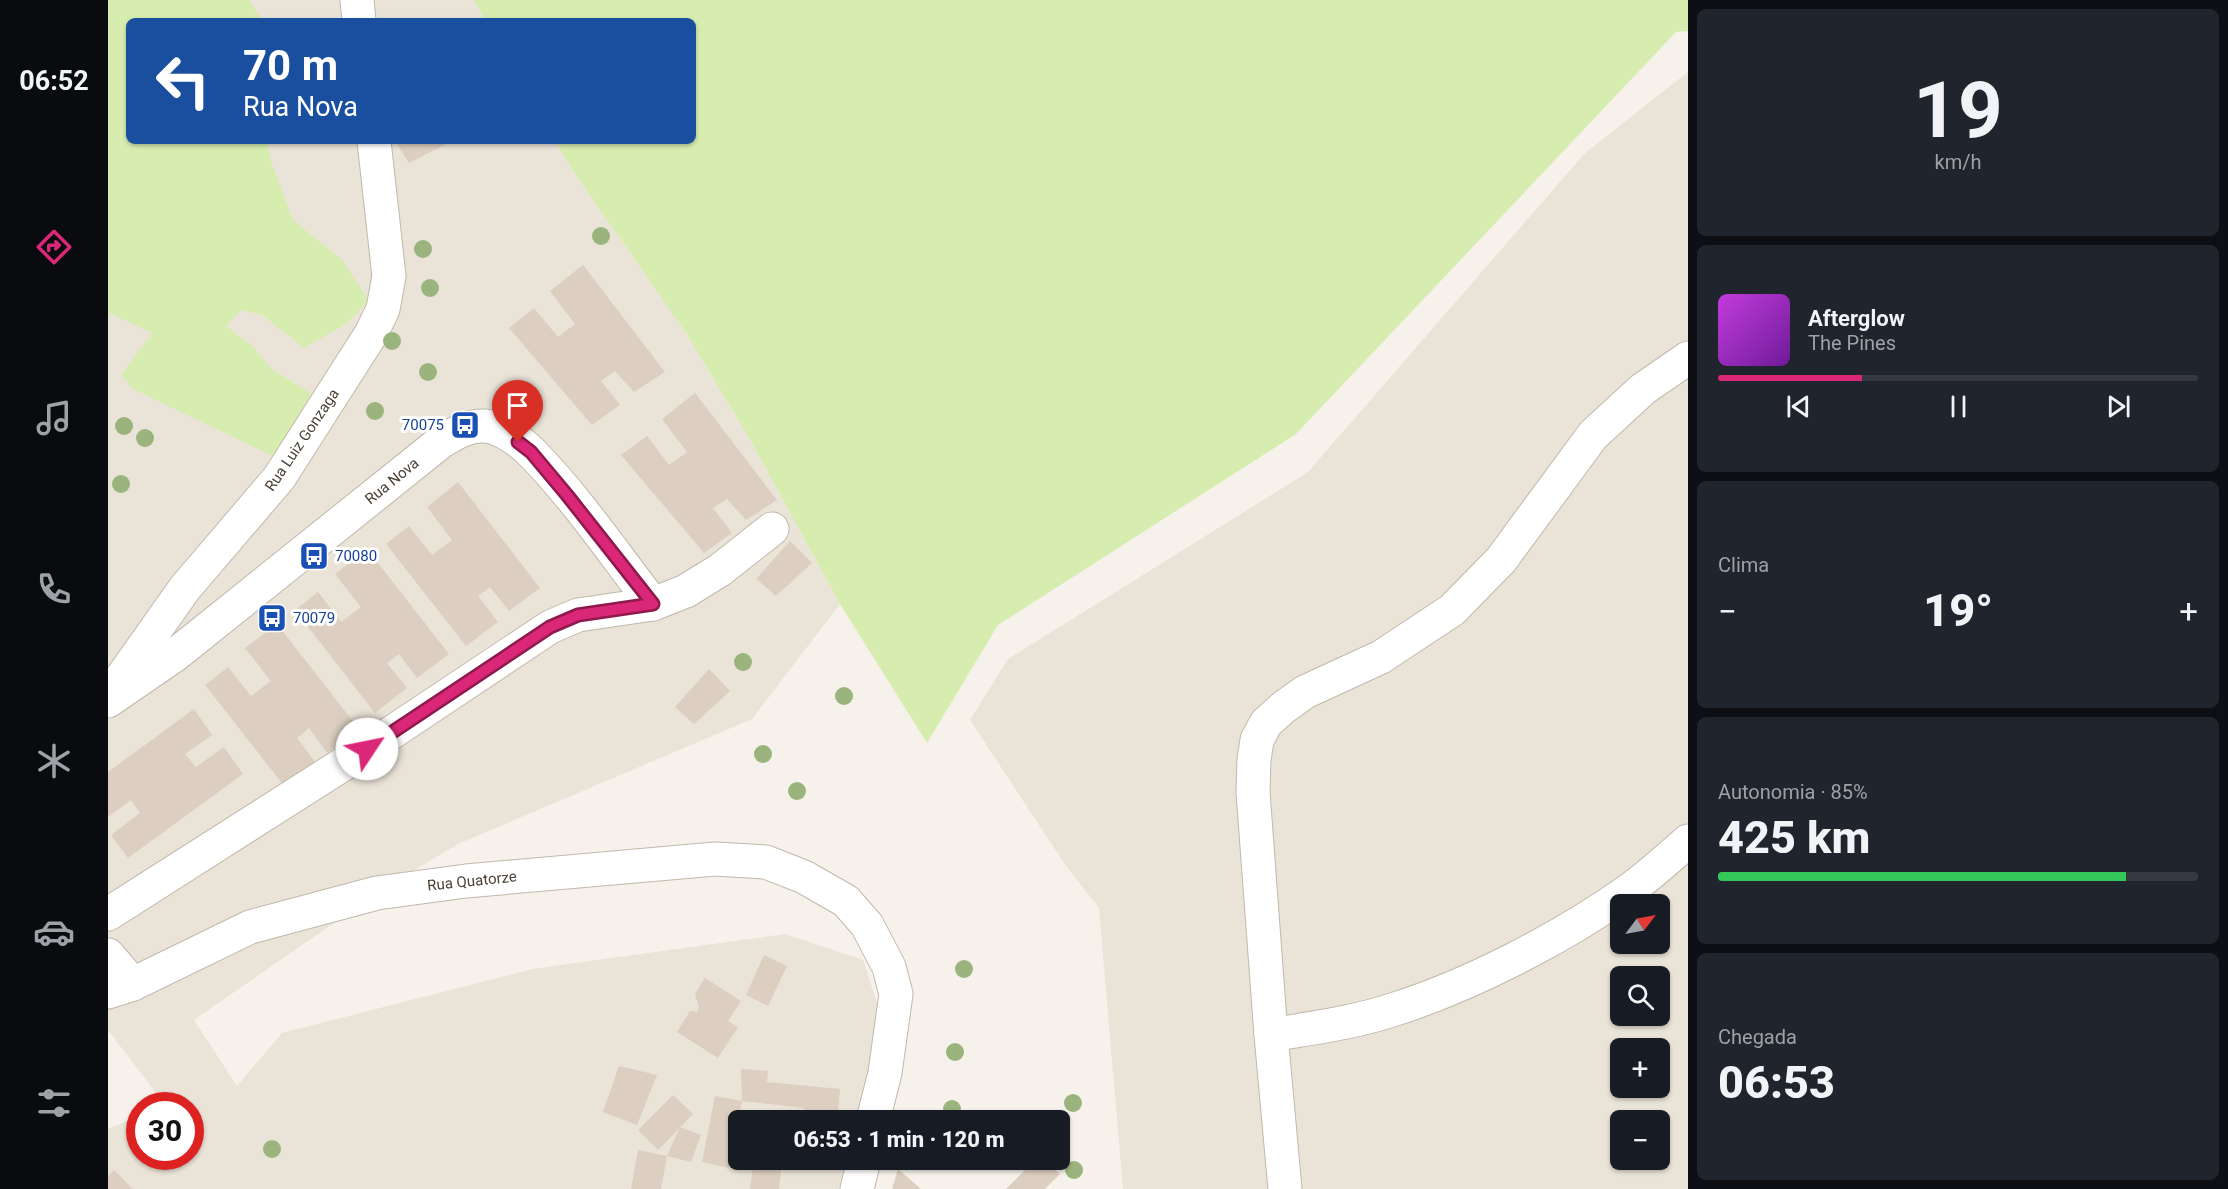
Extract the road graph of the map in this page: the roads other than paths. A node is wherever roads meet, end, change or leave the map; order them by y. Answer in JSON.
{"nodes":[{"id":1,"x":357,"y":0,"type":"edge"},
{"id":2,"x":359,"y":18,"type":"edge"},
{"id":3,"x":374,"y":144,"type":"edge"},
{"id":4,"x":1688,"y":358,"type":"edge"},
{"id":5,"x":772,"y":529,"type":"dead end"},
{"id":6,"x":653,"y":604,"type":"junction"},
{"id":7,"x":108,"y":700,"type":"edge"},
{"id":8,"x":1688,"y":841,"type":"edge"},
{"id":9,"x":108,"y":914,"type":"edge"},
{"id":10,"x":108,"y":955,"type":"edge"},
{"id":11,"x":120,"y":988,"type":"edge"},
{"id":12,"x":1271,"y":1035,"type":"junction"},
{"id":13,"x":876,"y":1110,"type":"edge"},
{"id":14,"x":862,"y":1170,"type":"edge"},
{"id":15,"x":857,"y":1189,"type":"edge"},
{"id":16,"x":1285,"y":1189,"type":"edge"}],
"edges":[{"from":1,"to":2,"type":"street"},
{"from":3,"to":7,"type":"street","name":"Rua Luiz Gonzaga"},
{"from":4,"to":12,"type":"street"},
{"from":5,"to":6,"type":"street"},
{"from":6,"to":7,"type":"street","name":"Rua Nova"},
{"from":6,"to":9,"type":"street"},
{"from":8,"to":12,"type":"street"},
{"from":10,"to":11,"type":"street"},
{"from":11,"to":13,"type":"street","name":"Rua Quatorze"},
{"from":12,"to":16,"type":"street"},
{"from":14,"to":15,"type":"street"}]}
